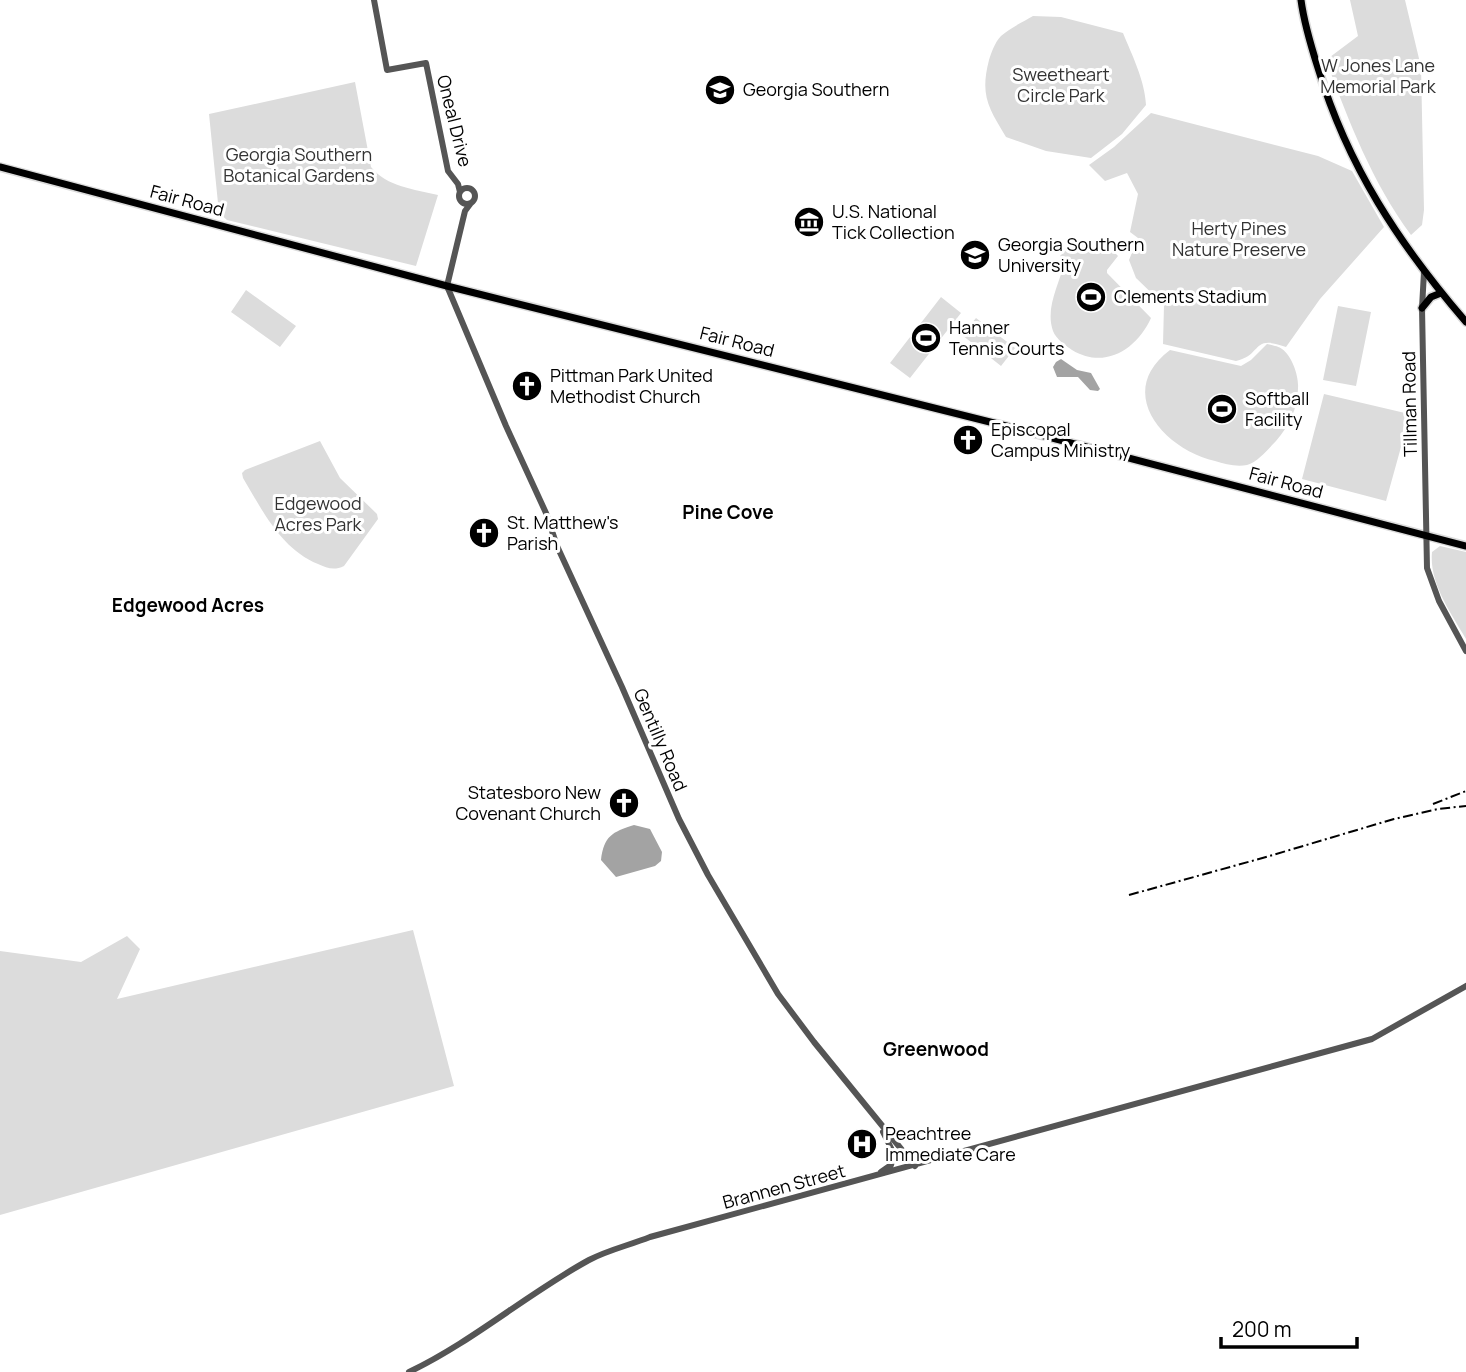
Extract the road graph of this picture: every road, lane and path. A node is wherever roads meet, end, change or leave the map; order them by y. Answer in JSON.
{"nodes":[{"id":1,"x":374,"y":0,"type":"edge"},
{"id":2,"x":1301,"y":0,"type":"edge"},
{"id":3,"x":0,"y":167,"type":"edge"},
{"id":4,"x":458,"y":184,"type":"junction"},
{"id":5,"x":468,"y":188,"type":"junction"},
{"id":6,"x":460,"y":192,"type":"junction"},
{"id":7,"x":467,"y":203,"type":"junction"},
{"id":8,"x":1424,"y":272,"type":"junction"},
{"id":9,"x":447,"y":286,"type":"junction"},
{"id":10,"x":1441,"y":293,"type":"junction"},
{"id":11,"x":1422,"y":308,"type":"junction"},
{"id":12,"x":1466,"y":322,"type":"edge"},
{"id":13,"x":1425,"y":536,"type":"junction"},
{"id":14,"x":1466,"y":546,"type":"edge"},
{"id":15,"x":1466,"y":651,"type":"edge"},
{"id":16,"x":1466,"y":986,"type":"edge"},
{"id":17,"x":865,"y":1104,"type":"junction"},
{"id":18,"x":915,"y":1166,"type":"junction"},
{"id":19,"x":868,"y":1178,"type":"junction"},
{"id":20,"x":408,"y":1372,"type":"edge"}],
"edges":[{"from":1,"to":4,"type":"street","name":"Oneal Drive"},
{"from":2,"to":8,"type":"main road"},
{"from":3,"to":9,"type":"main road","name":"Fair Road"},
{"from":4,"to":5,"type":"street","name":"Oneal Drive"},
{"from":4,"to":6,"type":"street","name":"Oneal Drive"},
{"from":5,"to":6,"type":"street"},
{"from":5,"to":7,"type":"street"},
{"from":6,"to":7,"type":"street","name":"Oneal Drive"},
{"from":7,"to":9,"type":"street"},
{"from":8,"to":10,"type":"main road"},
{"from":8,"to":11,"type":"street","name":"Tillman Road"},
{"from":9,"to":13,"type":"main road","name":"Fair Road"},
{"from":9,"to":17,"type":"street","name":"Gentilly Road"},
{"from":10,"to":11,"type":"main road"},
{"from":10,"to":12,"type":"main road"},
{"from":11,"to":13,"type":"street","name":"Tillman Road"},
{"from":13,"to":14,"type":"main road","name":"Fair Road"},
{"from":13,"to":15,"type":"street","name":"Tillman Road"},
{"from":16,"to":18,"type":"street","name":"Brannen Street"},
{"from":17,"to":18,"type":"street","name":"Gentilly Road"},
{"from":17,"to":19,"type":"street"},
{"from":18,"to":19,"type":"street","name":"Brannen Street"},
{"from":19,"to":20,"type":"street","name":"Brannen Street"}]}
